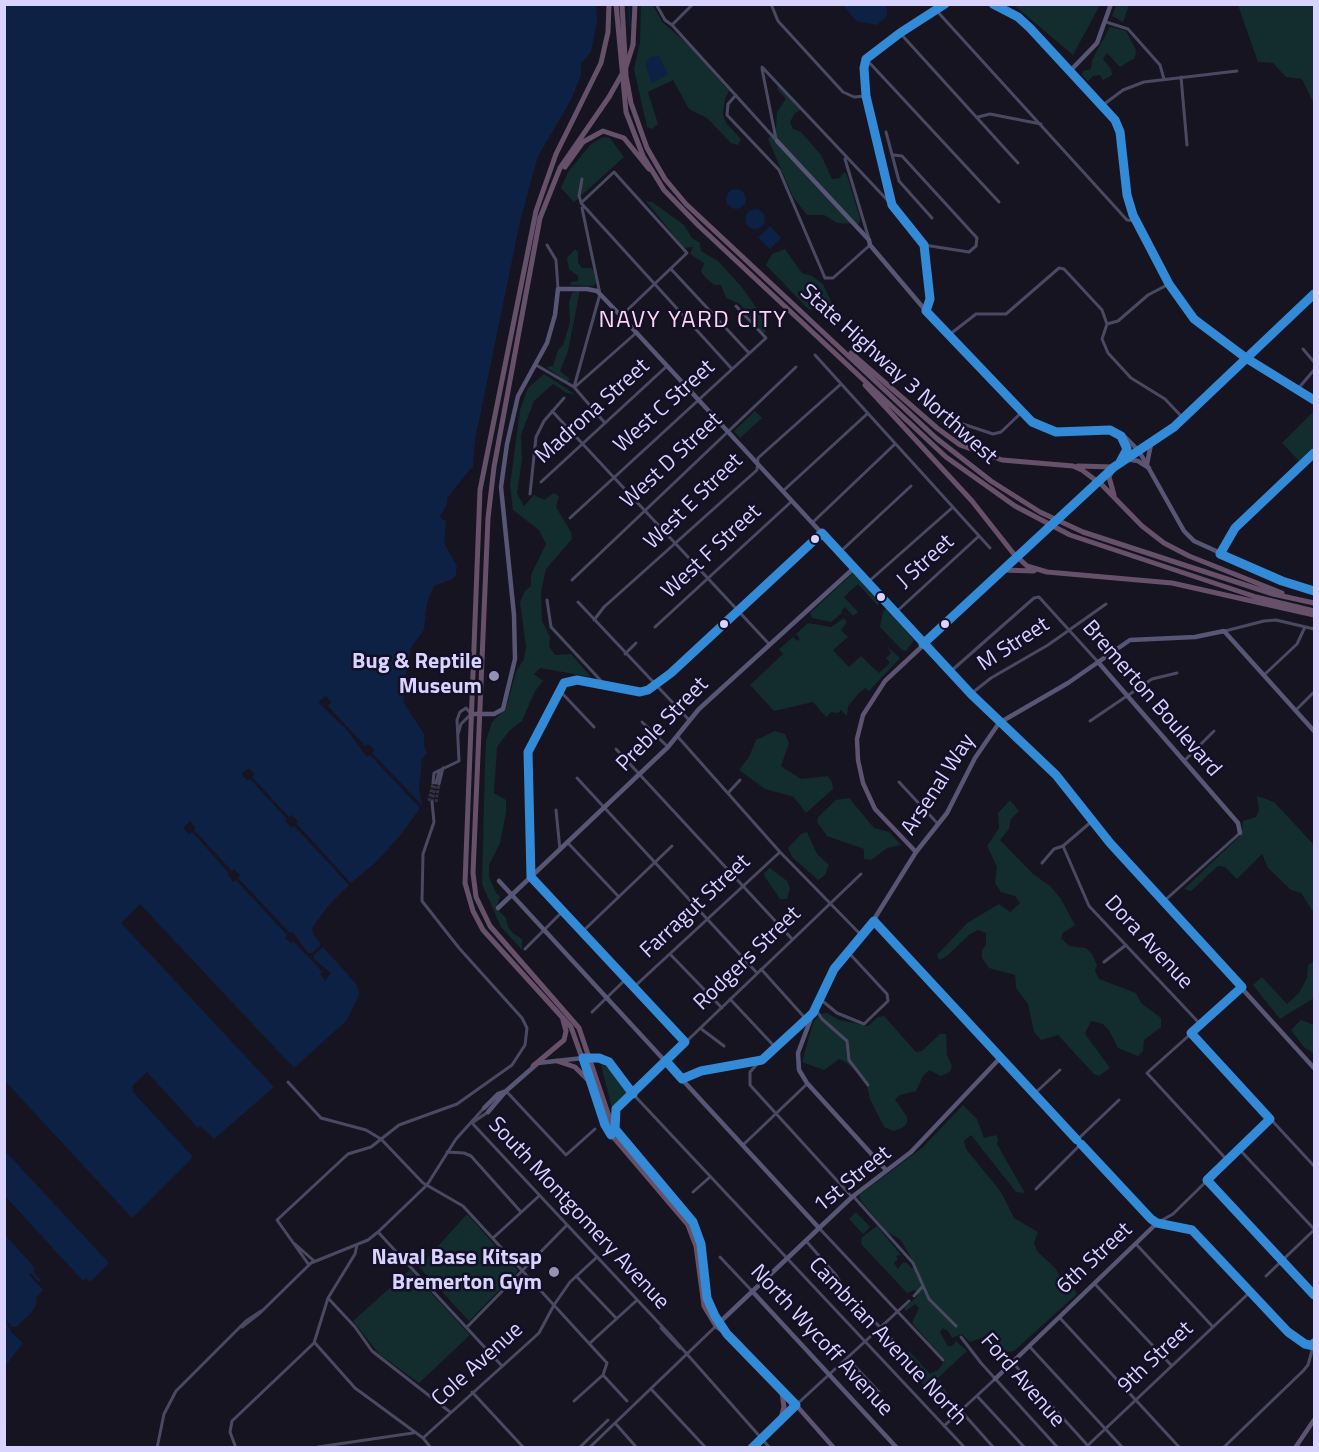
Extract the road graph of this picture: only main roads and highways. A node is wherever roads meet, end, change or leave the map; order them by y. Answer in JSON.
{"nodes":[{"id":1,"x":609,"y":4,"type":"edge"},
{"id":2,"x":616,"y":4,"type":"edge"},
{"id":3,"x":622,"y":4,"type":"edge"},
{"id":4,"x":635,"y":4,"type":"edge"},
{"id":5,"x":652,"y":172,"type":"junction"},
{"id":6,"x":533,"y":237,"type":"junction"},
{"id":7,"x":828,"y":336,"type":"junction"},
{"id":8,"x":1246,"y":358,"type":"road end"},
{"id":9,"x":855,"y":372,"type":"junction"},
{"id":10,"x":1110,"y":430,"type":"road end"},
{"id":11,"x":1152,"y":443,"type":"junction"},
{"id":12,"x":1126,"y":459,"type":"junction"},
{"id":13,"x":1117,"y":465,"type":"junction"},
{"id":14,"x":1072,"y":466,"type":"junction"},
{"id":15,"x":1098,"y":482,"type":"junction"},
{"id":16,"x":1116,"y":498,"type":"junction"},
{"id":17,"x":1017,"y":557,"type":"junction"},
{"id":18,"x":1003,"y":570,"type":"junction"},
{"id":19,"x":1040,"y":571,"type":"junction"},
{"id":20,"x":1314,"y":603,"type":"edge"},
{"id":21,"x":1314,"y":613,"type":"edge"},
{"id":22,"x":916,"y":852,"type":"road end"},
{"id":23,"x":561,"y":1016,"type":"junction"},
{"id":24,"x":587,"y":1058,"type":"junction"},
{"id":25,"x":557,"y":1061,"type":"road end"},
{"id":26,"x":533,"y":1066,"type":"road end"},
{"id":27,"x":590,"y":1081,"type":"junction"},
{"id":28,"x":633,"y":1094,"type":"road end"},
{"id":29,"x":615,"y":1130,"type":"junction"},
{"id":30,"x":718,"y":1324,"type":"junction"},
{"id":31,"x":782,"y":1393,"type":"junction"},
{"id":32,"x":796,"y":1405,"type":"junction"},
{"id":33,"x":1314,"y":1420,"type":"edge"},
{"id":34,"x":779,"y":1421,"type":"junction"},
{"id":35,"x":751,"y":1448,"type":"edge"},
{"id":36,"x":834,"y":1448,"type":"edge"},
{"id":37,"x":1295,"y":1448,"type":"edge"}],
"edges":[{"from":1,"to":6,"type":"highway"},
{"from":2,"to":5,"type":"highway","name":"State Highway 3 Northwest"},
{"from":3,"to":7,"type":"highway","name":"State Highway 3 Northwest"},
{"from":4,"to":6,"type":"highway","bridge":true},
{"from":5,"to":6,"type":"highway"},
{"from":5,"to":9,"type":"highway","name":"State Highway 3 Northwest"},
{"from":6,"to":23,"type":"highway"},
{"from":6,"to":24,"type":"highway"},
{"from":7,"to":14,"type":"highway"},
{"from":7,"to":20,"type":"highway","name":"State Highway 3 Northwest"},
{"from":8,"to":11,"type":"main road"},
{"from":9,"to":17,"type":"highway"},
{"from":9,"to":21,"type":"highway","name":"State Highway 3 Northwest"},
{"from":10,"to":13,"type":"main road"},
{"from":11,"to":12,"type":"main road"},
{"from":11,"to":12,"type":"main road"},
{"from":12,"to":13,"type":"main road"},
{"from":13,"to":14,"type":"highway"},
{"from":13,"to":15,"type":"main road"},
{"from":13,"to":16,"type":"highway"},
{"from":14,"to":15,"type":"highway"},
{"from":15,"to":16,"type":"highway"},
{"from":15,"to":17,"type":"main road","bridge":true},
{"from":16,"to":20,"type":"highway"},
{"from":17,"to":18,"type":"main road"},
{"from":17,"to":19,"type":"highway"},
{"from":18,"to":19,"type":"highway"},
{"from":18,"to":22,"type":"main road"},
{"from":19,"to":21,"type":"highway"},
{"from":23,"to":24,"type":"highway"},
{"from":23,"to":26,"type":"highway"},
{"from":24,"to":27,"type":"highway"},
{"from":24,"to":29,"type":"highway"},
{"from":25,"to":27,"type":"highway"},
{"from":27,"to":30,"type":"highway"},
{"from":28,"to":29,"type":"highway"},
{"from":29,"to":30,"type":"highway"},
{"from":30,"to":31,"type":"highway"},
{"from":31,"to":32,"type":"highway"},
{"from":31,"to":34,"type":"highway"},
{"from":32,"to":34,"type":"highway"},
{"from":32,"to":36,"type":"main road"},
{"from":33,"to":37,"type":"main road"},
{"from":34,"to":35,"type":"highway"}]}
